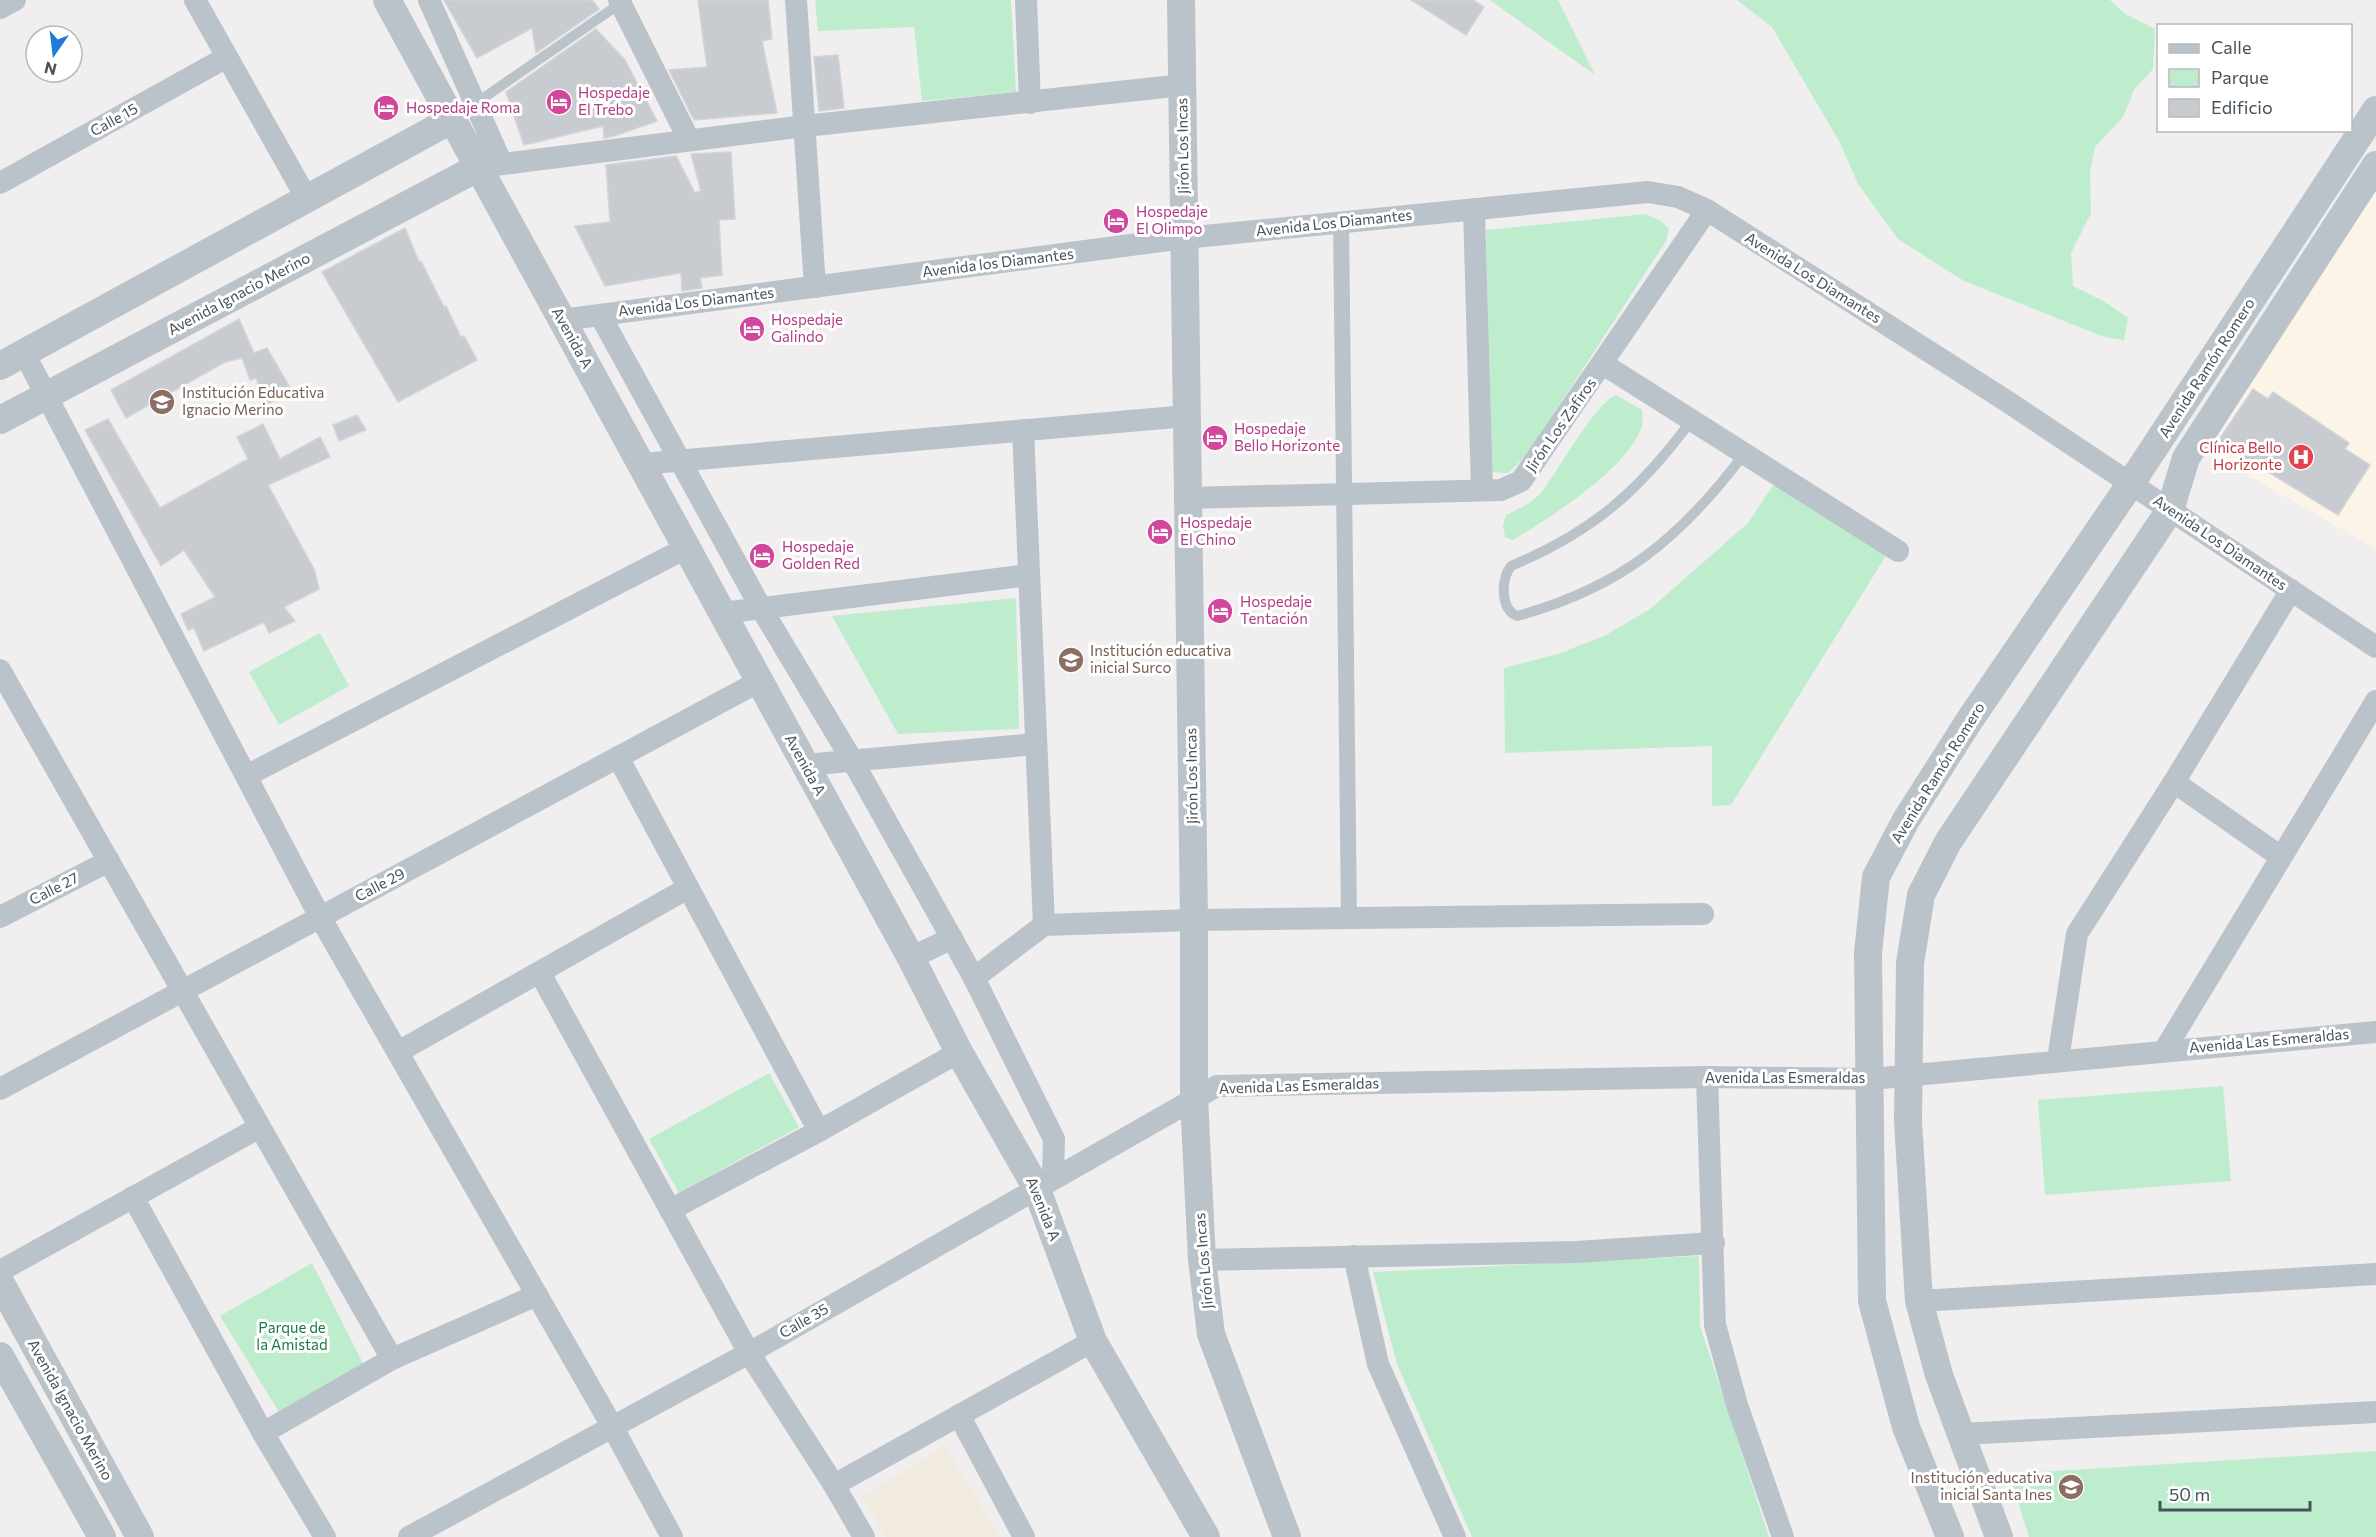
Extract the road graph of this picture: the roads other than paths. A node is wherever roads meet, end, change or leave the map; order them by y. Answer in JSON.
{"nodes":[{"id":1,"x":15,"y":0,"type":"edge"},
{"id":2,"x":195,"y":0,"type":"edge"},
{"id":3,"x":387,"y":0,"type":"edge"},
{"id":4,"x":429,"y":0,"type":"edge"},
{"id":5,"x":796,"y":0,"type":"edge"},
{"id":6,"x":1026,"y":0,"type":"edge"},
{"id":7,"x":1181,"y":0,"type":"edge"},
{"id":8,"x":620,"y":2,"type":"edge"},
{"id":9,"x":0,"y":8,"type":"edge"},
{"id":10,"x":227,"y":57,"type":"junction"},
{"id":11,"x":1183,"y":85,"type":"junction"},
{"id":12,"x":477,"y":102,"type":"junction"},
{"id":13,"x":1029,"y":103,"type":"junction"},
{"id":14,"x":2376,"y":110,"type":"edge"},
{"id":15,"x":453,"y":119,"type":"junction"},
{"id":16,"x":805,"y":126,"type":"junction"},
{"id":17,"x":2368,"y":139,"type":"edge"},
{"id":18,"x":689,"y":140,"type":"junction"},
{"id":19,"x":490,"y":165,"type":"junction"},
{"id":20,"x":2376,"y":165,"type":"edge"},
{"id":21,"x":2331,"y":179,"type":"junction"},
{"id":22,"x":0,"y":183,"type":"edge"},
{"id":23,"x":2356,"y":196,"type":"junction"},
{"id":24,"x":307,"y":199,"type":"junction"},
{"id":25,"x":1474,"y":209,"type":"junction"},
{"id":26,"x":1707,"y":210,"type":"junction"},
{"id":27,"x":1341,"y":222,"type":"junction"},
{"id":28,"x":1175,"y":239,"type":"junction"},
{"id":29,"x":822,"y":286,"type":"junction"},
{"id":30,"x":600,"y":315,"type":"junction"},
{"id":31,"x":562,"y":320,"type":"junction"},
{"id":32,"x":12,"y":360,"type":"edge"},
{"id":33,"x":1603,"y":364,"type":"junction"},
{"id":34,"x":46,"y":396,"type":"junction"},
{"id":35,"x":1187,"y":416,"type":"junction"},
{"id":36,"x":0,"y":420,"type":"edge"},
{"id":37,"x":1692,"y":421,"type":"junction"},
{"id":38,"x":1023,"y":430,"type":"junction"},
{"id":39,"x":1744,"y":454,"type":"junction"},
{"id":40,"x":682,"y":460,"type":"junction"},
{"id":41,"x":641,"y":464,"type":"junction"},
{"id":42,"x":2132,"y":483,"type":"junction"},
{"id":43,"x":1482,"y":490,"type":"junction"},
{"id":44,"x":1343,"y":494,"type":"junction"},
{"id":45,"x":1188,"y":498,"type":"junction"},
{"id":46,"x":2170,"y":510,"type":"junction"},
{"id":47,"x":687,"y":548,"type":"junction"},
{"id":48,"x":1898,"y":550,"type":"dead end"},
{"id":49,"x":1029,"y":576,"type":"junction"},
{"id":50,"x":2291,"y":590,"type":"junction"},
{"id":51,"x":761,"y":608,"type":"junction"},
{"id":52,"x":722,"y":613,"type":"junction"},
{"id":53,"x":2376,"y":647,"type":"edge"},
{"id":54,"x":0,"y":670,"type":"edge"},
{"id":55,"x":760,"y":681,"type":"junction"},
{"id":56,"x":2376,"y":701,"type":"edge"},
{"id":57,"x":1036,"y":744,"type":"junction"},
{"id":58,"x":618,"y":757,"type":"junction"},
{"id":59,"x":852,"y":760,"type":"junction"},
{"id":60,"x":805,"y":765,"type":"junction"},
{"id":61,"x":248,"y":775,"type":"junction"},
{"id":62,"x":2174,"y":782,"type":"junction"},
{"id":63,"x":2281,"y":858,"type":"junction"},
{"id":64,"x":109,"y":861,"type":"junction"},
{"id":65,"x":688,"y":888,"type":"junction"},
{"id":66,"x":1703,"y":914,"type":"dead end"},
{"id":67,"x":0,"y":917,"type":"edge"},
{"id":68,"x":320,"y":917,"type":"junction"},
{"id":69,"x":1349,"y":918,"type":"junction"},
{"id":70,"x":1194,"y":920,"type":"junction"},
{"id":71,"x":1044,"y":925,"type":"junction"},
{"id":72,"x":952,"y":938,"type":"junction"},
{"id":73,"x":911,"y":958,"type":"junction"},
{"id":74,"x":540,"y":973,"type":"junction"},
{"id":75,"x":974,"y":978,"type":"junction"},
{"id":76,"x":182,"y":991,"type":"junction"},
{"id":77,"x":2376,"y":1032,"type":"edge"},
{"id":78,"x":2164,"y":1051,"type":"junction"},
{"id":79,"x":398,"y":1052,"type":"junction"},
{"id":80,"x":959,"y":1052,"type":"junction"},
{"id":81,"x":2058,"y":1060,"type":"junction"},
{"id":82,"x":1910,"y":1074,"type":"junction"},
{"id":83,"x":1707,"y":1077,"type":"junction"},
{"id":84,"x":1871,"y":1079,"type":"junction"},
{"id":85,"x":0,"y":1089,"type":"edge"},
{"id":86,"x":1194,"y":1098,"type":"junction"},
{"id":87,"x":260,"y":1128,"type":"junction"},
{"id":88,"x":819,"y":1131,"type":"junction"},
{"id":89,"x":1045,"y":1182,"type":"junction"},
{"id":90,"x":133,"y":1197,"type":"junction"},
{"id":91,"x":670,"y":1210,"type":"junction"},
{"id":92,"x":1714,"y":1244,"type":"junction"},
{"id":93,"x":1354,"y":1256,"type":"junction"},
{"id":94,"x":1202,"y":1260,"type":"junction"},
{"id":95,"x":0,"y":1271,"type":"edge"},
{"id":96,"x":2376,"y":1274,"type":"edge"},
{"id":97,"x":0,"y":1282,"type":"edge"},
{"id":98,"x":537,"y":1295,"type":"junction"},
{"id":99,"x":1919,"y":1301,"type":"junction"},
{"id":100,"x":1093,"y":1341,"type":"junction"},
{"id":101,"x":749,"y":1353,"type":"junction"},
{"id":102,"x":0,"y":1356,"type":"edge"},
{"id":103,"x":392,"y":1359,"type":"junction"},
{"id":104,"x":2376,"y":1412,"type":"edge"},
{"id":105,"x":959,"y":1415,"type":"junction"},
{"id":106,"x":612,"y":1426,"type":"junction"},
{"id":107,"x":263,"y":1433,"type":"junction"},
{"id":108,"x":1961,"y":1434,"type":"junction"},
{"id":109,"x":834,"y":1485,"type":"junction"},
{"id":110,"x":102,"y":1537,"type":"edge"},
{"id":111,"x":140,"y":1537,"type":"edge"},
{"id":112,"x":325,"y":1537,"type":"edge"},
{"id":113,"x":409,"y":1537,"type":"edge"},
{"id":114,"x":672,"y":1537,"type":"edge"},
{"id":115,"x":864,"y":1537,"type":"edge"},
{"id":116,"x":1024,"y":1537,"type":"edge"},
{"id":117,"x":1206,"y":1537,"type":"edge"},
{"id":118,"x":1287,"y":1537,"type":"edge"},
{"id":119,"x":1455,"y":1537,"type":"edge"},
{"id":120,"x":1783,"y":1537,"type":"edge"},
{"id":121,"x":1950,"y":1537,"type":"edge"},
{"id":122,"x":1998,"y":1537,"type":"edge"}],
"edges":[{"from":1,"to":9,"type":"street"},
{"from":2,"to":10,"type":"street"},
{"from":3,"to":15,"type":"street","name":"Avenida A"},
{"from":4,"to":12,"type":"street"},
{"from":5,"to":16,"type":"street"},
{"from":6,"to":13,"type":"street"},
{"from":7,"to":11,"type":"street","name":"Jirón Los Incas"},
{"from":8,"to":12,"type":"lane"},
{"from":8,"to":18,"type":"street"},
{"from":10,"to":22,"type":"street","name":"Calle 15"},
{"from":10,"to":24,"type":"street"},
{"from":11,"to":13,"type":"street"},
{"from":11,"to":28,"type":"street","name":"Jirón Los Incas"},
{"from":12,"to":15,"type":"lane"},
{"from":12,"to":19,"type":"street"},
{"from":13,"to":16,"type":"street"},
{"from":14,"to":17,"type":"street","name":"Avenida Ramón Romero"},
{"from":15,"to":19,"type":"street","name":"Avenida A"},
{"from":15,"to":24,"type":"street"},
{"from":16,"to":18,"type":"street"},
{"from":16,"to":29,"type":"street"},
{"from":17,"to":21,"type":"street","name":"Avenida Ramón Romero"},
{"from":18,"to":19,"type":"street"},
{"from":19,"to":31,"type":"street","name":"Avenida A"},
{"from":19,"to":34,"type":"street","name":"Avenida Ignacio Merino"},
{"from":20,"to":23,"type":"street","name":"Avenida Ramón Romero"},
{"from":21,"to":23,"type":"street"},
{"from":21,"to":42,"type":"street","name":"Avenida Ramón Romero"},
{"from":23,"to":46,"type":"street","name":"Avenida Ramón Romero"},
{"from":24,"to":32,"type":"street"},
{"from":25,"to":26,"type":"street","name":"Avenida Los Diamantes"},
{"from":25,"to":27,"type":"street","name":"Avenida Los Diamantes"},
{"from":25,"to":43,"type":"street"},
{"from":26,"to":33,"type":"street","name":"Jirón Los Zafiros"},
{"from":26,"to":42,"type":"street","name":"Avenida Los Diamantes"},
{"from":27,"to":28,"type":"street","name":"Avenida Los Diamantes"},
{"from":27,"to":44,"type":"street"},
{"from":28,"to":29,"type":"street","name":"Avenida los Diamantes"},
{"from":28,"to":35,"type":"street","name":"Jirón Los Incas"},
{"from":29,"to":30,"type":"street","name":"Avenida Los Diamantes"},
{"from":30,"to":31,"type":"street","name":"Avenida Los Diamantes"},
{"from":30,"to":40,"type":"street"},
{"from":31,"to":41,"type":"street","name":"Avenida A"},
{"from":32,"to":34,"type":"street"},
{"from":33,"to":37,"type":"street"},
{"from":33,"to":43,"type":"street","name":"Jirón Los Zafiros"},
{"from":34,"to":36,"type":"street","name":"Avenida Ignacio Merino"},
{"from":34,"to":61,"type":"street"},
{"from":35,"to":38,"type":"street"},
{"from":35,"to":45,"type":"street","name":"Jirón Los Incas"},
{"from":37,"to":39,"type":"street"},
{"from":37,"to":39,"type":"lane"},
{"from":38,"to":40,"type":"street"},
{"from":38,"to":49,"type":"street"},
{"from":39,"to":48,"type":"street"},
{"from":40,"to":41,"type":"street"},
{"from":40,"to":51,"type":"street"},
{"from":41,"to":47,"type":"street","name":"Avenida A"},
{"from":42,"to":46,"type":"street","name":"Avenida Los Diamantes"},
{"from":42,"to":84,"type":"street","name":"Avenida Ramón Romero"},
{"from":43,"to":44,"type":"street","name":"Jirón Los Zafiros"},
{"from":44,"to":45,"type":"street","name":"Jirón Los Zafiros"},
{"from":44,"to":69,"type":"street"},
{"from":45,"to":70,"type":"street","name":"Jirón Los Incas"},
{"from":46,"to":50,"type":"street","name":"Avenida Los Diamantes"},
{"from":46,"to":82,"type":"street","name":"Avenida Ramón Romero"},
{"from":47,"to":52,"type":"street","name":"Avenida A"},
{"from":47,"to":61,"type":"street"},
{"from":49,"to":51,"type":"street"},
{"from":49,"to":57,"type":"street"},
{"from":50,"to":53,"type":"street","name":"Avenida Los Diamantes"},
{"from":50,"to":62,"type":"street"},
{"from":51,"to":52,"type":"street"},
{"from":51,"to":59,"type":"street"},
{"from":52,"to":55,"type":"street","name":"Avenida A"},
{"from":54,"to":64,"type":"street"},
{"from":55,"to":58,"type":"street","name":"Calle 29"},
{"from":55,"to":60,"type":"street","name":"Avenida A"},
{"from":56,"to":63,"type":"street"},
{"from":57,"to":59,"type":"street"},
{"from":57,"to":71,"type":"street"},
{"from":58,"to":65,"type":"street"},
{"from":58,"to":68,"type":"street","name":"Calle 29"},
{"from":59,"to":60,"type":"street"},
{"from":59,"to":72,"type":"street"},
{"from":60,"to":73,"type":"street","name":"Avenida A"},
{"from":61,"to":68,"type":"street"},
{"from":62,"to":63,"type":"street"},
{"from":62,"to":81,"type":"street"},
{"from":63,"to":78,"type":"street"},
{"from":64,"to":67,"type":"street","name":"Calle 27"},
{"from":64,"to":76,"type":"street"},
{"from":65,"to":74,"type":"street"},
{"from":65,"to":88,"type":"street"},
{"from":66,"to":69,"type":"street"},
{"from":68,"to":76,"type":"street","name":"Calle 29"},
{"from":68,"to":79,"type":"street"},
{"from":69,"to":70,"type":"street"},
{"from":70,"to":71,"type":"street"},
{"from":70,"to":86,"type":"street","name":"Jirón Los Incas"},
{"from":71,"to":75,"type":"street"},
{"from":72,"to":73,"type":"street"},
{"from":72,"to":75,"type":"street"},
{"from":73,"to":80,"type":"street","name":"Avenida A"},
{"from":74,"to":79,"type":"street"},
{"from":74,"to":91,"type":"street"},
{"from":75,"to":89,"type":"street"},
{"from":76,"to":85,"type":"street","name":"Calle 29"},
{"from":76,"to":87,"type":"street"},
{"from":77,"to":78,"type":"street","name":"Avenida Las Esmeraldas"},
{"from":78,"to":81,"type":"street","name":"Avenida Las Esmeraldas"},
{"from":79,"to":98,"type":"street"},
{"from":80,"to":88,"type":"street"},
{"from":80,"to":89,"type":"street","name":"Avenida A"},
{"from":81,"to":82,"type":"street","name":"Avenida Las Esmeraldas"},
{"from":82,"to":84,"type":"street","name":"Avenida Las Esmeraldas"},
{"from":82,"to":99,"type":"street","name":"Avenida Ramón Romero"},
{"from":83,"to":84,"type":"street","name":"Avenida Las Esmeraldas"},
{"from":83,"to":86,"type":"street","name":"Avenida Las Esmeraldas"},
{"from":83,"to":92,"type":"street"},
{"from":84,"to":121,"type":"street","name":"Avenida Ramón Romero"},
{"from":86,"to":89,"type":"street","name":"Calle 35"},
{"from":86,"to":94,"type":"street","name":"Jirón Los Incas"},
{"from":87,"to":90,"type":"street"},
{"from":87,"to":103,"type":"street"},
{"from":88,"to":91,"type":"street"},
{"from":89,"to":100,"type":"street","name":"Avenida A"},
{"from":89,"to":101,"type":"street","name":"Calle 35"},
{"from":90,"to":95,"type":"street"},
{"from":90,"to":107,"type":"street"},
{"from":91,"to":101,"type":"street"},
{"from":92,"to":93,"type":"street"},
{"from":92,"to":120,"type":"street"},
{"from":93,"to":94,"type":"street"},
{"from":93,"to":119,"type":"street"},
{"from":94,"to":118,"type":"street","name":"Jirón Los Incas"},
{"from":96,"to":99,"type":"street"},
{"from":97,"to":111,"type":"street","name":"Avenida Ignacio Merino"},
{"from":98,"to":103,"type":"street"},
{"from":98,"to":106,"type":"street"},
{"from":99,"to":108,"type":"street","name":"Avenida Ramón Romero"},
{"from":100,"to":105,"type":"street"},
{"from":100,"to":117,"type":"street","name":"Avenida A"},
{"from":101,"to":106,"type":"street","name":"Calle 35"},
{"from":101,"to":109,"type":"street"},
{"from":102,"to":110,"type":"street"},
{"from":103,"to":107,"type":"street"},
{"from":104,"to":108,"type":"street"},
{"from":105,"to":109,"type":"street"},
{"from":105,"to":116,"type":"street"},
{"from":106,"to":113,"type":"street","name":"Calle 35"},
{"from":106,"to":114,"type":"street"},
{"from":107,"to":112,"type":"street"},
{"from":108,"to":122,"type":"street","name":"Avenida Ramón Romero"},
{"from":109,"to":115,"type":"street"}]}
